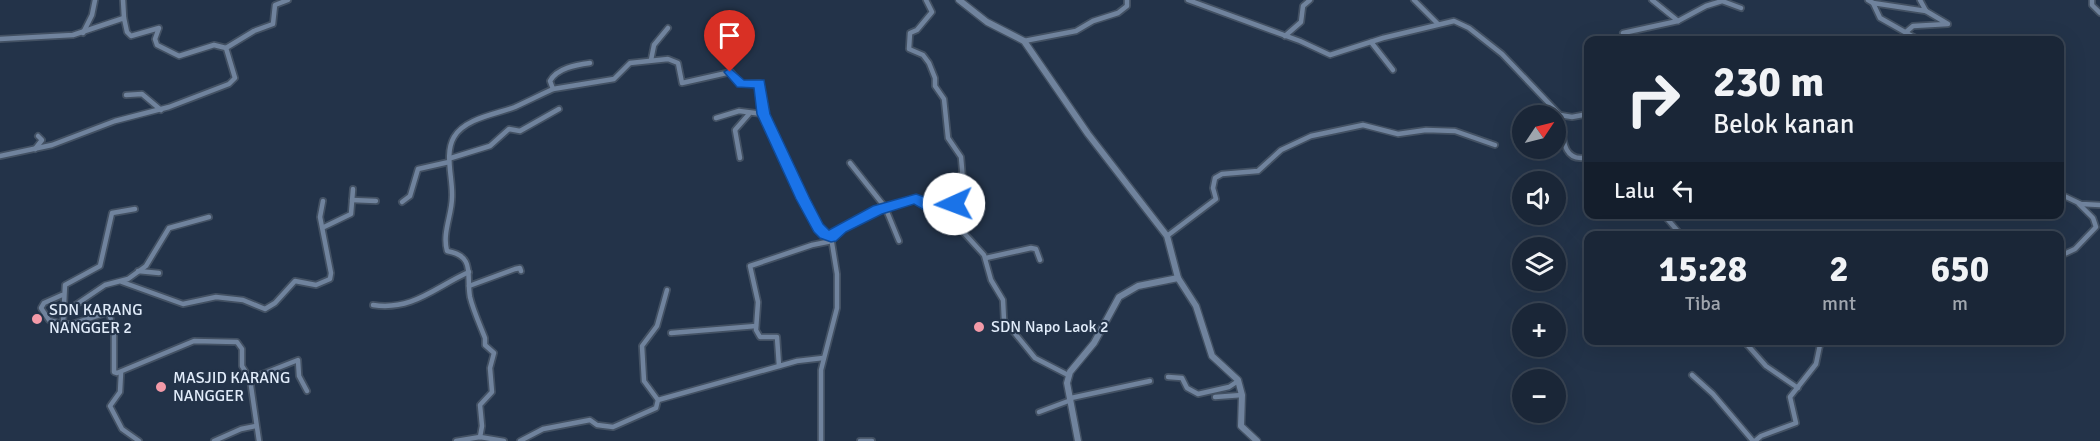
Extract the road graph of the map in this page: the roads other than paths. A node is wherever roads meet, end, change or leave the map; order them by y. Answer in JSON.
{"nodes":[{"id":1,"x":95,"y":0,"type":"edge"},
{"id":2,"x":123,"y":0,"type":"edge"},
{"id":3,"x":288,"y":0,"type":"edge"},
{"id":4,"x":926,"y":0,"type":"edge"},
{"id":5,"x":959,"y":0,"type":"edge"},
{"id":6,"x":1127,"y":0,"type":"edge"},
{"id":7,"x":1188,"y":0,"type":"edge"},
{"id":8,"x":1310,"y":0,"type":"edge"},
{"id":9,"x":1414,"y":0,"type":"edge"},
{"id":10,"x":1652,"y":0,"type":"edge"},
{"id":11,"x":1868,"y":0,"type":"edge"},
{"id":12,"x":1920,"y":0,"type":"edge"},
{"id":13,"x":2092,"y":0,"type":"edge"},
{"id":14,"x":1873,"y":3,"type":"junction"},
{"id":15,"x":1741,"y":8,"type":"dead end"},
{"id":16,"x":1926,"y":11,"type":"junction"},
{"id":17,"x":2100,"y":13,"type":"edge"},
{"id":18,"x":124,"y":18,"type":"junction"},
{"id":19,"x":1678,"y":21,"type":"junction"},
{"id":20,"x":1438,"y":24,"type":"junction"},
{"id":21,"x":668,"y":28,"type":"dead end"},
{"id":22,"x":1906,"y":32,"type":"junction"},
{"id":23,"x":82,"y":33,"type":"junction"},
{"id":24,"x":1285,"y":36,"type":"junction"},
{"id":25,"x":1625,"y":36,"type":"edge"},
{"id":26,"x":1912,"y":36,"type":"edge"},
{"id":27,"x":0,"y":39,"type":"edge"},
{"id":28,"x":1024,"y":41,"type":"junction"},
{"id":29,"x":1371,"y":42,"type":"junction"},
{"id":30,"x":226,"y":48,"type":"junction"},
{"id":31,"x":651,"y":60,"type":"junction"},
{"id":32,"x":590,"y":63,"type":"dead end"},
{"id":33,"x":1393,"y":70,"type":"dead end"},
{"id":34,"x":553,"y":89,"type":"junction"},
{"id":35,"x":126,"y":95,"type":"dead end"},
{"id":36,"x":1550,"y":105,"type":"edge"},
{"id":37,"x":559,"y":109,"type":"dead end"},
{"id":38,"x":161,"y":110,"type":"junction"},
{"id":39,"x":749,"y":114,"type":"junction"},
{"id":40,"x":763,"y":114,"type":"junction"},
{"id":41,"x":1584,"y":115,"type":"edge"},
{"id":42,"x":1566,"y":116,"type":"edge"},
{"id":43,"x":716,"y":118,"type":"dead end"},
{"id":44,"x":38,"y":136,"type":"dead end"},
{"id":45,"x":1495,"y":145,"type":"dead end"},
{"id":46,"x":1566,"y":147,"type":"edge"},
{"id":47,"x":35,"y":149,"type":"junction"},
{"id":48,"x":0,"y":156,"type":"edge"},
{"id":49,"x":740,"y":158,"type":"dead end"},
{"id":50,"x":1584,"y":158,"type":"edge"},
{"id":51,"x":450,"y":160,"type":"junction"},
{"id":52,"x":850,"y":163,"type":"dead end"},
{"id":53,"x":353,"y":189,"type":"dead end"},
{"id":54,"x":2064,"y":196,"type":"edge"},
{"id":55,"x":352,"y":200,"type":"junction"},
{"id":56,"x":323,"y":201,"type":"dead end"},
{"id":57,"x":376,"y":201,"type":"dead end"},
{"id":58,"x":402,"y":202,"type":"dead end"},
{"id":59,"x":2079,"y":204,"type":"junction"},
{"id":60,"x":2100,"y":206,"type":"edge"},
{"id":61,"x":885,"y":207,"type":"junction"},
{"id":62,"x":135,"y":209,"type":"dead end"},
{"id":63,"x":950,"y":209,"type":"junction"},
{"id":64,"x":209,"y":217,"type":"dead end"},
{"id":65,"x":1667,"y":219,"type":"edge"},
{"id":66,"x":324,"y":227,"type":"junction"},
{"id":67,"x":1678,"y":231,"type":"edge"},
{"id":68,"x":1167,"y":236,"type":"junction"},
{"id":69,"x":832,"y":239,"type":"junction"},
{"id":70,"x":899,"y":241,"type":"dead end"},
{"id":71,"x":2064,"y":254,"type":"edge"},
{"id":72,"x":986,"y":258,"type":"junction"},
{"id":73,"x":1040,"y":260,"type":"dead end"},
{"id":74,"x":138,"y":271,"type":"junction"},
{"id":75,"x":521,"y":271,"type":"dead end"},
{"id":76,"x":470,"y":272,"type":"junction"},
{"id":77,"x":159,"y":273,"type":"dead end"},
{"id":78,"x":1178,"y":278,"type":"junction"},
{"id":79,"x":122,"y":282,"type":"junction"},
{"id":80,"x":469,"y":286,"type":"junction"},
{"id":81,"x":668,"y":290,"type":"dead end"},
{"id":82,"x":62,"y":295,"type":"junction"},
{"id":83,"x":373,"y":305,"type":"dead end"},
{"id":84,"x":65,"y":312,"type":"junction"},
{"id":85,"x":63,"y":324,"type":"junction"},
{"id":86,"x":756,"y":326,"type":"junction"},
{"id":87,"x":671,"y":333,"type":"dead end"},
{"id":88,"x":1747,"y":345,"type":"edge"},
{"id":89,"x":1820,"y":345,"type":"edge"},
{"id":90,"x":823,"y":358,"type":"junction"},
{"id":91,"x":779,"y":366,"type":"junction"},
{"id":92,"x":121,"y":373,"type":"junction"},
{"id":93,"x":1068,"y":375,"type":"junction"},
{"id":94,"x":1692,"y":375,"type":"dead end"},
{"id":95,"x":1168,"y":377,"type":"dead end"},
{"id":96,"x":250,"y":379,"type":"junction"},
{"id":97,"x":1150,"y":381,"type":"dead end"},
{"id":98,"x":1238,"y":381,"type":"junction"},
{"id":99,"x":1797,"y":388,"type":"junction"},
{"id":100,"x":307,"y":392,"type":"dead end"},
{"id":101,"x":1242,"y":395,"type":"junction"},
{"id":102,"x":1215,"y":397,"type":"dead end"},
{"id":103,"x":1071,"y":399,"type":"junction"},
{"id":104,"x":658,"y":400,"type":"junction"},
{"id":105,"x":1039,"y":412,"type":"dead end"},
{"id":106,"x":256,"y":426,"type":"junction"},
{"id":107,"x":480,"y":437,"type":"junction"},
{"id":108,"x":139,"y":441,"type":"edge"},
{"id":109,"x":214,"y":441,"type":"edge"},
{"id":110,"x":259,"y":441,"type":"edge"},
{"id":111,"x":456,"y":441,"type":"edge"},
{"id":112,"x":504,"y":441,"type":"edge"},
{"id":113,"x":520,"y":441,"type":"edge"},
{"id":114,"x":821,"y":441,"type":"edge"},
{"id":115,"x":860,"y":441,"type":"edge"},
{"id":116,"x":872,"y":441,"type":"edge"},
{"id":117,"x":1078,"y":441,"type":"edge"},
{"id":118,"x":1257,"y":441,"type":"edge"},
{"id":119,"x":1754,"y":441,"type":"edge"}],
"edges":[{"from":1,"to":23,"type":"street"},
{"from":2,"to":18,"type":"street"},
{"from":3,"to":30,"type":"street"},
{"from":4,"to":63,"type":"street"},
{"from":5,"to":28,"type":"street"},
{"from":6,"to":28,"type":"street"},
{"from":7,"to":24,"type":"street"},
{"from":8,"to":24,"type":"street"},
{"from":9,"to":20,"type":"street"},
{"from":10,"to":19,"type":"street"},
{"from":11,"to":14,"type":"street"},
{"from":12,"to":16,"type":"street"},
{"from":13,"to":17,"type":"street"},
{"from":14,"to":16,"type":"street"},
{"from":14,"to":22,"type":"street"},
{"from":15,"to":19,"type":"street"},
{"from":16,"to":22,"type":"street"},
{"from":18,"to":23,"type":"street"},
{"from":18,"to":30,"type":"street"},
{"from":19,"to":25,"type":"street"},
{"from":20,"to":29,"type":"street"},
{"from":20,"to":36,"type":"street"},
{"from":21,"to":31,"type":"street"},
{"from":22,"to":26,"type":"street"},
{"from":23,"to":27,"type":"street"},
{"from":24,"to":29,"type":"street"},
{"from":28,"to":68,"type":"street"},
{"from":29,"to":33,"type":"street"},
{"from":30,"to":38,"type":"street"},
{"from":31,"to":34,"type":"street"},
{"from":31,"to":40,"type":"street"},
{"from":32,"to":34,"type":"street"},
{"from":34,"to":51,"type":"street"},
{"from":35,"to":38,"type":"street"},
{"from":37,"to":51,"type":"street"},
{"from":38,"to":47,"type":"street"},
{"from":39,"to":40,"type":"street"},
{"from":39,"to":43,"type":"street"},
{"from":39,"to":49,"type":"street"},
{"from":40,"to":69,"type":"street"},
{"from":41,"to":42,"type":"street"},
{"from":44,"to":47,"type":"street"},
{"from":45,"to":68,"type":"street"},
{"from":46,"to":50,"type":"street"},
{"from":47,"to":48,"type":"street"},
{"from":51,"to":58,"type":"street"},
{"from":51,"to":76,"type":"street"},
{"from":52,"to":61,"type":"street"},
{"from":53,"to":55,"type":"street"},
{"from":54,"to":59,"type":"street"},
{"from":55,"to":57,"type":"street"},
{"from":55,"to":66,"type":"street"},
{"from":56,"to":66,"type":"street"},
{"from":59,"to":60,"type":"street"},
{"from":59,"to":71,"type":"street"},
{"from":61,"to":63,"type":"street"},
{"from":61,"to":69,"type":"street"},
{"from":61,"to":70,"type":"street"},
{"from":62,"to":82,"type":"street"},
{"from":63,"to":72,"type":"street"},
{"from":64,"to":74,"type":"street"},
{"from":65,"to":67,"type":"street"},
{"from":66,"to":79,"type":"street"},
{"from":68,"to":78,"type":"street"},
{"from":69,"to":86,"type":"street"},
{"from":69,"to":90,"type":"street"},
{"from":72,"to":73,"type":"street"},
{"from":72,"to":93,"type":"street"},
{"from":74,"to":77,"type":"street"},
{"from":74,"to":79,"type":"street"},
{"from":75,"to":80,"type":"street"},
{"from":76,"to":80,"type":"street"},
{"from":76,"to":83,"type":"street"},
{"from":78,"to":93,"type":"street"},
{"from":78,"to":98,"type":"street"},
{"from":79,"to":84,"type":"street"},
{"from":80,"to":107,"type":"street"},
{"from":81,"to":104,"type":"street"},
{"from":82,"to":84,"type":"street"},
{"from":82,"to":85,"type":"street"},
{"from":84,"to":85,"type":"street"},
{"from":85,"to":92,"type":"street"},
{"from":86,"to":87,"type":"street"},
{"from":86,"to":91,"type":"street"},
{"from":88,"to":99,"type":"street"},
{"from":89,"to":99,"type":"street"},
{"from":90,"to":91,"type":"street"},
{"from":90,"to":114,"type":"street"},
{"from":91,"to":104,"type":"street"},
{"from":92,"to":96,"type":"street"},
{"from":92,"to":108,"type":"street"},
{"from":93,"to":103,"type":"street"},
{"from":94,"to":119,"type":"street"},
{"from":95,"to":98,"type":"street"},
{"from":96,"to":100,"type":"street"},
{"from":96,"to":106,"type":"street"},
{"from":97,"to":103,"type":"street"},
{"from":98,"to":101,"type":"street"},
{"from":99,"to":119,"type":"street"},
{"from":101,"to":102,"type":"street"},
{"from":101,"to":118,"type":"street"},
{"from":103,"to":105,"type":"street"},
{"from":103,"to":117,"type":"street"},
{"from":104,"to":113,"type":"street"},
{"from":106,"to":109,"type":"street"},
{"from":106,"to":110,"type":"street"},
{"from":107,"to":111,"type":"street"},
{"from":107,"to":112,"type":"street"},
{"from":115,"to":116,"type":"street"}]}
